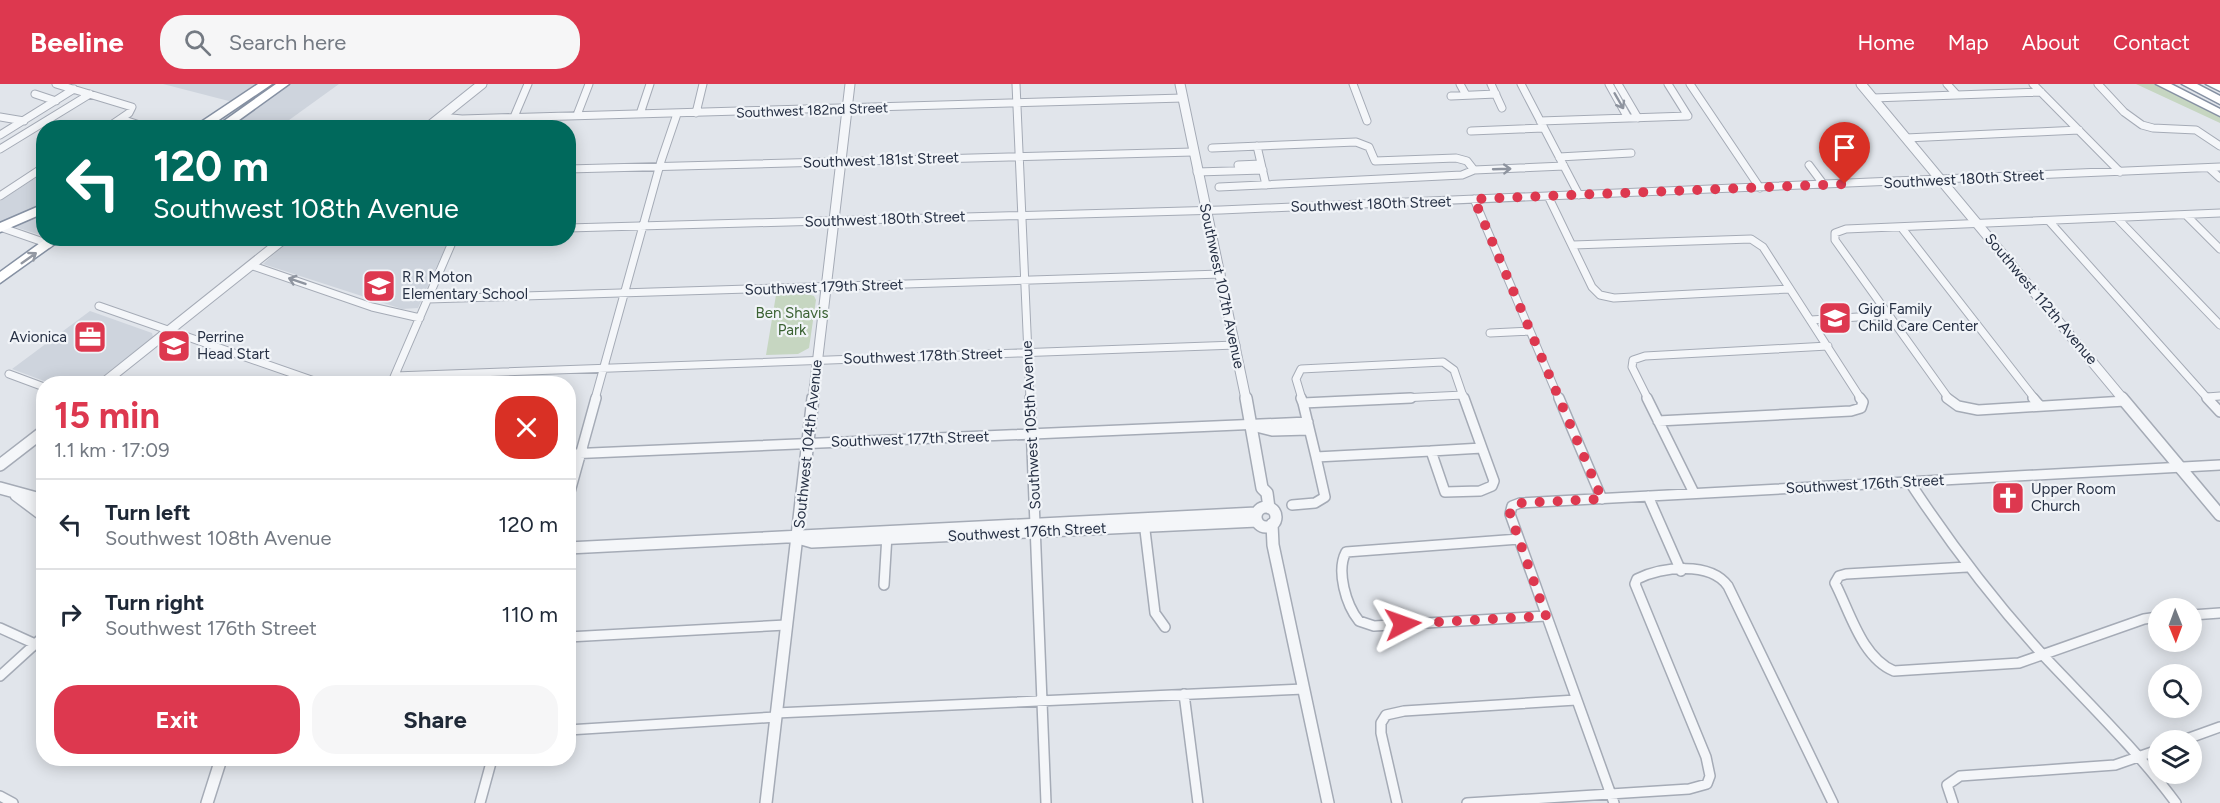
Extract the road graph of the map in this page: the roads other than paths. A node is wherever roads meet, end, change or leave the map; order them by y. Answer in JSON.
{"nodes":[{"id":1,"x":56,"y":84,"type":"edge"},
{"id":2,"x":266,"y":84,"type":"edge"},
{"id":3,"x":283,"y":84,"type":"edge"},
{"id":4,"x":482,"y":84,"type":"edge"},
{"id":5,"x":528,"y":84,"type":"edge"},
{"id":6,"x":589,"y":84,"type":"edge"},
{"id":7,"x":650,"y":84,"type":"edge"},
{"id":8,"x":703,"y":84,"type":"edge"},
{"id":9,"x":850,"y":84,"type":"edge"},
{"id":10,"x":1016,"y":84,"type":"edge"},
{"id":11,"x":1180,"y":84,"type":"edge"},
{"id":12,"x":1353,"y":84,"type":"edge"},
{"id":13,"x":1460,"y":84,"type":"edge"},
{"id":14,"x":1491,"y":84,"type":"edge"},
{"id":15,"x":1521,"y":84,"type":"edge"},
{"id":16,"x":1609,"y":84,"type":"edge"},
{"id":17,"x":1618,"y":84,"type":"edge"},
{"id":18,"x":1668,"y":84,"type":"edge"},
{"id":19,"x":1690,"y":84,"type":"edge"},
{"id":20,"x":1861,"y":84,"type":"edge"},
{"id":21,"x":1947,"y":84,"type":"edge"},
{"id":22,"x":2033,"y":84,"type":"edge"},
{"id":23,"x":2098,"y":84,"type":"edge"},
{"id":24,"x":2162,"y":84,"type":"edge"},
{"id":25,"x":2179,"y":84,"type":"edge"},
{"id":26,"x":2188,"y":84,"type":"edge"},
{"id":27,"x":2203,"y":84,"type":"edge"},
{"id":28,"x":2212,"y":84,"type":"edge"},
{"id":29,"x":2220,"y":88,"type":"edge"},
{"id":30,"x":74,"y":89,"type":"junction"},
{"id":31,"x":2041,"y":92,"type":"junction"},
{"id":32,"x":2220,"y":93,"type":"edge"},
{"id":33,"x":35,"y":94,"type":"dead end"},
{"id":34,"x":90,"y":94,"type":"junction"},
{"id":35,"x":1496,"y":94,"type":"junction"},
{"id":36,"x":1466,"y":95,"type":"junction"},
{"id":37,"x":1957,"y":95,"type":"junction"},
{"id":38,"x":1451,"y":96,"type":"dead end"},
{"id":39,"x":1183,"y":98,"type":"junction"},
{"id":40,"x":1873,"y":98,"type":"junction"},
{"id":41,"x":56,"y":101,"type":"junction"},
{"id":42,"x":2220,"y":101,"type":"edge"},
{"id":43,"x":1016,"y":104,"type":"junction"},
{"id":44,"x":2220,"y":106,"type":"edge"},
{"id":45,"x":1502,"y":108,"type":"dead end"},
{"id":46,"x":847,"y":109,"type":"junction"},
{"id":47,"x":226,"y":110,"type":"junction"},
{"id":48,"x":696,"y":113,"type":"junction"},
{"id":49,"x":2220,"y":113,"type":"edge"},
{"id":50,"x":239,"y":114,"type":"junction"},
{"id":51,"x":640,"y":114,"type":"junction"},
{"id":52,"x":677,"y":114,"type":"junction"},
{"id":53,"x":577,"y":116,"type":"junction"},
{"id":54,"x":0,"y":117,"type":"edge"},
{"id":55,"x":441,"y":117,"type":"junction"},
{"id":56,"x":511,"y":117,"type":"junction"},
{"id":57,"x":1628,"y":118,"type":"junction"},
{"id":58,"x":1638,"y":118,"type":"junction"},
{"id":59,"x":120,"y":119,"type":"joint"},
{"id":60,"x":47,"y":120,"type":"edge"},
{"id":61,"x":123,"y":120,"type":"edge"},
{"id":62,"x":210,"y":120,"type":"edge"},
{"id":63,"x":231,"y":120,"type":"edge"},
{"id":64,"x":437,"y":120,"type":"edge"},
{"id":65,"x":509,"y":120,"type":"edge"},
{"id":66,"x":24,"y":121,"type":"junction"},
{"id":67,"x":1367,"y":121,"type":"dead end"},
{"id":68,"x":1542,"y":124,"type":"junction"},
{"id":69,"x":36,"y":127,"type":"edge"},
{"id":70,"x":2196,"y":128,"type":"joint"},
{"id":71,"x":2079,"y":130,"type":"junction"},
{"id":72,"x":1471,"y":131,"type":"dead end"},
{"id":73,"x":0,"y":135,"type":"edge"},
{"id":74,"x":1906,"y":138,"type":"junction"},
{"id":75,"x":1257,"y":146,"type":"junction"},
{"id":76,"x":2220,"y":146,"type":"edge"},
{"id":77,"x":1212,"y":148,"type":"dead end"},
{"id":78,"x":0,"y":149,"type":"edge"},
{"id":79,"x":1193,"y":152,"type":"junction"},
{"id":80,"x":1631,"y":153,"type":"dead end"},
{"id":81,"x":1019,"y":156,"type":"junction"},
{"id":82,"x":1559,"y":157,"type":"junction"},
{"id":83,"x":841,"y":161,"type":"junction"},
{"id":84,"x":1375,"y":161,"type":"junction"},
{"id":85,"x":1809,"y":165,"type":"dead end"},
{"id":86,"x":1564,"y":166,"type":"junction"},
{"id":87,"x":661,"y":167,"type":"junction"},
{"id":88,"x":1262,"y":167,"type":"junction"},
{"id":89,"x":2220,"y":167,"type":"edge"},
{"id":90,"x":2209,"y":168,"type":"junction"},
{"id":91,"x":576,"y":169,"type":"edge"},
{"id":92,"x":1197,"y":169,"type":"junction"},
{"id":93,"x":1474,"y":170,"type":"junction"},
{"id":94,"x":36,"y":172,"type":"edge"},
{"id":95,"x":2120,"y":172,"type":"junction"},
{"id":96,"x":1380,"y":178,"type":"junction"},
{"id":97,"x":2220,"y":178,"type":"edge"},
{"id":98,"x":1942,"y":180,"type":"junction"},
{"id":99,"x":1266,"y":185,"type":"junction"},
{"id":100,"x":1824,"y":185,"type":"junction"},
{"id":101,"x":1219,"y":186,"type":"dead end"},
{"id":102,"x":1760,"y":188,"type":"junction"},
{"id":103,"x":1579,"y":195,"type":"junction"},
{"id":104,"x":0,"y":196,"type":"edge"},
{"id":105,"x":1548,"y":196,"type":"junction"},
{"id":106,"x":1474,"y":199,"type":"junction"},
{"id":107,"x":1205,"y":210,"type":"junction"},
{"id":108,"x":36,"y":212,"type":"edge"},
{"id":109,"x":2220,"y":213,"type":"edge"},
{"id":110,"x":2186,"y":215,"type":"junction"},
{"id":111,"x":1021,"y":216,"type":"junction"},
{"id":112,"x":2117,"y":218,"type":"junction"},
{"id":113,"x":2049,"y":220,"type":"junction"},
{"id":114,"x":834,"y":221,"type":"junction"},
{"id":115,"x":1978,"y":224,"type":"junction"},
{"id":116,"x":644,"y":226,"type":"junction"},
{"id":117,"x":1901,"y":227,"type":"junction"},
{"id":118,"x":0,"y":228,"type":"edge"},
{"id":119,"x":576,"y":228,"type":"edge"},
{"id":120,"x":36,"y":237,"type":"edge"},
{"id":121,"x":1572,"y":245,"type":"junction"},
{"id":122,"x":46,"y":246,"type":"edge"},
{"id":123,"x":276,"y":246,"type":"edge"},
{"id":124,"x":451,"y":246,"type":"edge"},
{"id":125,"x":2220,"y":249,"type":"edge"},
{"id":126,"x":253,"y":266,"type":"junction"},
{"id":127,"x":1221,"y":274,"type":"junction"},
{"id":128,"x":0,"y":278,"type":"edge"},
{"id":129,"x":1023,"y":280,"type":"junction"},
{"id":130,"x":826,"y":287,"type":"junction"},
{"id":131,"x":1790,"y":289,"type":"junction"},
{"id":132,"x":627,"y":293,"type":"junction"},
{"id":133,"x":428,"y":299,"type":"junction"},
{"id":134,"x":99,"y":306,"type":"dead end"},
{"id":135,"x":1889,"y":315,"type":"junction"},
{"id":136,"x":420,"y":318,"type":"junction"},
{"id":137,"x":1811,"y":320,"type":"junction"},
{"id":138,"x":2220,"y":326,"type":"edge"},
{"id":139,"x":168,"y":331,"type":"junction"},
{"id":140,"x":1530,"y":331,"type":"junction"},
{"id":141,"x":1490,"y":333,"type":"dead end"},
{"id":142,"x":1236,"y":345,"type":"junction"},
{"id":143,"x":1828,"y":346,"type":"junction"},
{"id":144,"x":1028,"y":353,"type":"junction"},
{"id":145,"x":817,"y":360,"type":"junction"},
{"id":146,"x":606,"y":368,"type":"junction"},
{"id":147,"x":9,"y":374,"type":"dead end"},
{"id":148,"x":112,"y":376,"type":"edge"},
{"id":149,"x":300,"y":376,"type":"edge"},
{"id":150,"x":395,"y":376,"type":"edge"},
{"id":151,"x":464,"y":376,"type":"edge"},
{"id":152,"x":36,"y":384,"type":"edge"},
{"id":153,"x":1463,"y":395,"type":"junction"},
{"id":154,"x":2220,"y":396,"type":"edge"},
{"id":155,"x":2207,"y":397,"type":"junction"},
{"id":156,"x":2126,"y":401,"type":"junction"},
{"id":157,"x":1303,"y":403,"type":"junction"},
{"id":158,"x":2040,"y":406,"type":"junction"},
{"id":159,"x":2220,"y":412,"type":"edge"},
{"id":160,"x":1658,"y":421,"type":"junction"},
{"id":161,"x":1252,"y":426,"type":"junction"},
{"id":162,"x":1308,"y":426,"type":"junction"},
{"id":163,"x":1031,"y":435,"type":"junction"},
{"id":164,"x":36,"y":437,"type":"edge"},
{"id":165,"x":807,"y":444,"type":"junction"},
{"id":166,"x":1483,"y":448,"type":"junction"},
{"id":167,"x":1431,"y":451,"type":"junction"},
{"id":168,"x":576,"y":453,"type":"edge"},
{"id":169,"x":581,"y":453,"type":"junction"},
{"id":170,"x":1316,"y":457,"type":"junction"},
{"id":171,"x":0,"y":465,"type":"edge"},
{"id":172,"x":2220,"y":465,"type":"edge"},
{"id":173,"x":2180,"y":467,"type":"junction"},
{"id":174,"x":576,"y":471,"type":"edge"},
{"id":175,"x":1909,"y":481,"type":"junction"},
{"id":176,"x":0,"y":488,"type":"edge"},
{"id":177,"x":1694,"y":493,"type":"junction"},
{"id":178,"x":13,"y":494,"type":"junction"},
{"id":179,"x":1648,"y":496,"type":"junction"},
{"id":180,"x":36,"y":498,"type":"edge"},
{"id":181,"x":1602,"y":499,"type":"junction"},
{"id":182,"x":1292,"y":505,"type":"dead end"},
{"id":183,"x":36,"y":510,"type":"edge"},
{"id":184,"x":2220,"y":515,"type":"edge"},
{"id":185,"x":1263,"y":517,"type":"junction"},
{"id":186,"x":1144,"y":523,"type":"junction"},
{"id":187,"x":1036,"y":528,"type":"junction"},
{"id":188,"x":887,"y":534,"type":"junction"},
{"id":189,"x":798,"y":537,"type":"junction"},
{"id":190,"x":1519,"y":539,"type":"junction"},
{"id":191,"x":576,"y":548,"type":"edge"},
{"id":192,"x":1967,"y":567,"type":"junction"},
{"id":193,"x":1681,"y":571,"type":"junction"},
{"id":194,"x":884,"y":585,"type":"dead end"},
{"id":195,"x":2220,"y":613,"type":"edge"},
{"id":196,"x":2202,"y":614,"type":"edge"},
{"id":197,"x":1546,"y":616,"type":"junction"},
{"id":198,"x":2148,"y":618,"type":"edge"},
{"id":199,"x":786,"y":625,"type":"junction"},
{"id":200,"x":1165,"y":627,"type":"dead end"},
{"id":201,"x":0,"y":628,"type":"edge"},
{"id":202,"x":576,"y":637,"type":"edge"},
{"id":203,"x":36,"y":645,"type":"edge"},
{"id":204,"x":36,"y":648,"type":"edge"},
{"id":205,"x":2043,"y":656,"type":"junction"},
{"id":206,"x":0,"y":676,"type":"edge"},
{"id":207,"x":1304,"y":689,"type":"junction"},
{"id":208,"x":1184,"y":694,"type":"junction"},
{"id":209,"x":1576,"y":700,"type":"junction"},
{"id":210,"x":1044,"y":701,"type":"junction"},
{"id":211,"x":776,"y":715,"type":"junction"},
{"id":212,"x":2220,"y":727,"type":"edge"},
{"id":213,"x":576,"y":729,"type":"edge"},
{"id":214,"x":2202,"y":733,"type":"edge"},
{"id":215,"x":2148,"y":754,"type":"edge"},
{"id":216,"x":2141,"y":756,"type":"junction"},
{"id":217,"x":219,"y":766,"type":"edge"},
{"id":218,"x":490,"y":766,"type":"edge"},
{"id":219,"x":0,"y":796,"type":"edge"},
{"id":220,"x":1613,"y":798,"type":"edge"},
{"id":221,"x":13,"y":803,"type":"edge"},
{"id":222,"x":207,"y":803,"type":"edge"},
{"id":223,"x":480,"y":803,"type":"edge"},
{"id":224,"x":766,"y":803,"type":"edge"},
{"id":225,"x":1047,"y":803,"type":"edge"},
{"id":226,"x":1198,"y":803,"type":"edge"},
{"id":227,"x":1328,"y":803,"type":"edge"},
{"id":228,"x":1397,"y":803,"type":"edge"},
{"id":229,"x":1467,"y":803,"type":"edge"},
{"id":230,"x":1833,"y":803,"type":"edge"},
{"id":231,"x":1953,"y":803,"type":"edge"},
{"id":232,"x":2176,"y":803,"type":"edge"}],
"edges":[{"from":1,"to":30,"type":"street"},
{"from":2,"to":47,"type":"highway"},
{"from":3,"to":50,"type":"highway"},
{"from":4,"to":55,"type":"street"},
{"from":5,"to":56,"type":"street"},
{"from":6,"to":53,"type":"street"},
{"from":7,"to":51,"type":"street"},
{"from":8,"to":48,"type":"street"},
{"from":9,"to":46,"type":"street","name":"Southwest 104th Avenue"},
{"from":10,"to":43,"type":"street","name":"Southwest 105th Avenue"},
{"from":11,"to":39,"type":"street","name":"Southwest 107th Avenue"},
{"from":12,"to":67,"type":"street"},
{"from":13,"to":36,"type":"street"},
{"from":14,"to":35,"type":"street"},
{"from":15,"to":68,"type":"street"},
{"from":16,"to":57,"type":"street","one_way":true},
{"from":17,"to":58,"type":"street"},
{"from":18,"to":58,"type":"street"},
{"from":19,"to":102,"type":"street"},
{"from":20,"to":40,"type":"street","name":"Southwest 112th Avenue"},
{"from":21,"to":37,"type":"street"},
{"from":22,"to":31,"type":"street"},
{"from":23,"to":70,"type":"street"},
{"from":24,"to":49,"type":"highway"},
{"from":25,"to":44,"type":"highway"},
{"from":26,"to":42,"type":"highway"},
{"from":27,"to":32,"type":"highway"},
{"from":28,"to":29,"type":"highway"},
{"from":30,"to":34,"type":"street"},
{"from":30,"to":41,"type":"street"},
{"from":31,"to":37,"type":"street"},
{"from":31,"to":71,"type":"street"},
{"from":33,"to":41,"type":"street"},
{"from":34,"to":59,"type":"street"},
{"from":34,"to":60,"type":"street"},
{"from":35,"to":36,"type":"street"},
{"from":35,"to":45,"type":"street"},
{"from":36,"to":38,"type":"street"},
{"from":37,"to":40,"type":"street"},
{"from":39,"to":43,"type":"street","name":"Southwest 182nd Street"},
{"from":39,"to":79,"type":"street","name":"Southwest 107th Avenue"},
{"from":40,"to":74,"type":"street","name":"Southwest 112th Avenue"},
{"from":41,"to":66,"type":"street"},
{"from":43,"to":46,"type":"street","name":"Southwest 182nd Street"},
{"from":43,"to":81,"type":"street","name":"Southwest 105th Avenue"},
{"from":46,"to":48,"type":"street","name":"Southwest 182nd Street"},
{"from":46,"to":83,"type":"street","name":"Southwest 104th Avenue"},
{"from":47,"to":50,"type":"highway"},
{"from":47,"to":62,"type":"highway"},
{"from":48,"to":52,"type":"street","name":"Southwest 182nd Street"},
{"from":50,"to":63,"type":"highway"},
{"from":51,"to":52,"type":"street","name":"Southwest 182nd Street"},
{"from":51,"to":53,"type":"street","name":"Southwest 182nd Street"},
{"from":52,"to":87,"type":"street"},
{"from":53,"to":56,"type":"street","name":"Southwest 182nd Street"},
{"from":54,"to":66,"type":"street"},
{"from":55,"to":56,"type":"street","name":"Southwest 182nd Street"},
{"from":55,"to":64,"type":"street"},
{"from":56,"to":65,"type":"street"},
{"from":57,"to":58,"type":"street"},
{"from":57,"to":68,"type":"street"},
{"from":59,"to":61,"type":"street"},
{"from":66,"to":73,"type":"street"},
{"from":68,"to":72,"type":"street"},
{"from":68,"to":82,"type":"street"},
{"from":69,"to":78,"type":"street"},
{"from":70,"to":76,"type":"street"},
{"from":71,"to":74,"type":"street"},
{"from":71,"to":95,"type":"street"},
{"from":74,"to":98,"type":"street","name":"Southwest 112th Avenue"},
{"from":75,"to":77,"type":"street"},
{"from":75,"to":84,"type":"street"},
{"from":75,"to":88,"type":"street"},
{"from":79,"to":81,"type":"street","name":"Southwest 181st Street"},
{"from":79,"to":92,"type":"street","name":"Southwest 107th Avenue"},
{"from":80,"to":82,"type":"street"},
{"from":81,"to":83,"type":"street","name":"Southwest 181st Street"},
{"from":81,"to":111,"type":"street","name":"Southwest 105th Avenue"},
{"from":82,"to":86,"type":"street"},
{"from":83,"to":87,"type":"street","name":"Southwest 181st Street"},
{"from":83,"to":114,"type":"street","name":"Southwest 104th Avenue"},
{"from":84,"to":93,"type":"street"},
{"from":84,"to":96,"type":"street"},
{"from":85,"to":100,"type":"street"},
{"from":93,"to":86,"type":"street","one_way":true},
{"from":86,"to":103,"type":"street"},
{"from":87,"to":91,"type":"street","name":"Southwest 181st Street"},
{"from":87,"to":116,"type":"street"},
{"from":88,"to":92,"type":"street"},
{"from":88,"to":99,"type":"street"},
{"from":89,"to":90,"type":"street"},
{"from":90,"to":95,"type":"street","name":"Southwest 180th Street"},
{"from":90,"to":97,"type":"street"},
{"from":92,"to":107,"type":"street","name":"Southwest 107th Avenue"},
{"from":93,"to":96,"type":"street"},
{"from":94,"to":104,"type":"street"},
{"from":95,"to":98,"type":"street","name":"Southwest 180th Street"},
{"from":96,"to":99,"type":"street"},
{"from":98,"to":100,"type":"street","name":"Southwest 180th Street"},
{"from":98,"to":115,"type":"street","name":"Southwest 112th Avenue"},
{"from":99,"to":101,"type":"street"},
{"from":100,"to":102,"type":"street","name":"Southwest 180th Street"},
{"from":102,"to":103,"type":"street","name":"Southwest 180th Street"},
{"from":103,"to":105,"type":"street","name":"Southwest 180th Street"},
{"from":105,"to":106,"type":"street","name":"Southwest 180th Street"},
{"from":105,"to":121,"type":"street"},
{"from":106,"to":107,"type":"street","name":"Southwest 180th Street"},
{"from":106,"to":140,"type":"street"},
{"from":107,"to":111,"type":"street","name":"Southwest 180th Street"},
{"from":107,"to":127,"type":"street","name":"Southwest 107th Avenue"},
{"from":108,"to":118,"type":"highway"},
{"from":109,"to":110,"type":"street"},
{"from":110,"to":112,"type":"street"},
{"from":110,"to":125,"type":"street"},
{"from":111,"to":114,"type":"street","name":"Southwest 180th Street"},
{"from":111,"to":129,"type":"street","name":"Southwest 105th Avenue"},
{"from":112,"to":113,"type":"street"},
{"from":112,"to":138,"type":"street"},
{"from":113,"to":115,"type":"street"},
{"from":113,"to":155,"type":"street"},
{"from":114,"to":116,"type":"street","name":"Southwest 180th Street"},
{"from":114,"to":130,"type":"street","name":"Southwest 104th Avenue"},
{"from":115,"to":117,"type":"street"},
{"from":115,"to":156,"type":"street","name":"Southwest 112th Avenue"},
{"from":116,"to":119,"type":"street","name":"Southwest 180th Street"},
{"from":116,"to":132,"type":"street"},
{"from":117,"to":135,"type":"street"},
{"from":117,"to":158,"type":"street"},
{"from":118,"to":120,"type":"street"},
{"from":121,"to":131,"type":"street"},
{"from":121,"to":131,"type":"street"},
{"from":128,"to":122,"type":"highway","one_way":true},
{"from":123,"to":126,"type":"street"},
{"from":124,"to":133,"type":"street"},
{"from":136,"to":126,"type":"street","one_way":true},
{"from":126,"to":139,"type":"street"},
{"from":127,"to":129,"type":"street","name":"Southwest 179th Street"},
{"from":127,"to":142,"type":"street","name":"Southwest 107th Avenue"},
{"from":129,"to":130,"type":"street","name":"Southwest 179th Street"},
{"from":129,"to":144,"type":"street","name":"Southwest 105th Avenue"},
{"from":130,"to":132,"type":"street","name":"Southwest 179th Street"},
{"from":130,"to":145,"type":"street","name":"Southwest 104th Avenue"},
{"from":131,"to":137,"type":"street"},
{"from":132,"to":133,"type":"street","name":"Southwest 179th Street"},
{"from":132,"to":146,"type":"street"},
{"from":133,"to":136,"type":"street"},
{"from":134,"to":139,"type":"street"},
{"from":135,"to":137,"type":"street"},
{"from":135,"to":158,"type":"street"},
{"from":136,"to":150,"type":"street"},
{"from":137,"to":143,"type":"street"},
{"from":139,"to":148,"type":"street"},
{"from":139,"to":149,"type":"street"},
{"from":140,"to":141,"type":"street"},
{"from":140,"to":181,"type":"street"},
{"from":142,"to":144,"type":"street","name":"Southwest 178th Street"},
{"from":142,"to":161,"type":"street","name":"Southwest 107th Avenue"},
{"from":143,"to":160,"type":"street"},
{"from":143,"to":160,"type":"street"},
{"from":144,"to":145,"type":"street","name":"Southwest 178th Street"},
{"from":144,"to":163,"type":"street","name":"Southwest 105th Avenue"},
{"from":145,"to":146,"type":"street","name":"Southwest 178th Street"},
{"from":145,"to":165,"type":"street","name":"Southwest 104th Avenue"},
{"from":146,"to":151,"type":"street","name":"Southwest 178th Street"},
{"from":146,"to":169,"type":"street"},
{"from":147,"to":152,"type":"street"},
{"from":153,"to":157,"type":"street"},
{"from":153,"to":157,"type":"street"},
{"from":153,"to":166,"type":"street"},
{"from":154,"to":155,"type":"street"},
{"from":155,"to":159,"type":"street"},
{"from":156,"to":158,"type":"street"},
{"from":156,"to":173,"type":"street","name":"Southwest 112th Avenue"},
{"from":157,"to":162,"type":"street"},
{"from":160,"to":177,"type":"street"},
{"from":161,"to":162,"type":"street","name":"Southwest 177th Street"},
{"from":161,"to":163,"type":"street","name":"Southwest 177th Street"},
{"from":161,"to":185,"type":"street","name":"Southwest 107th Avenue"},
{"from":162,"to":170,"type":"street"},
{"from":163,"to":165,"type":"street","name":"Southwest 177th Street"},
{"from":163,"to":187,"type":"street","name":"Southwest 105th Avenue"},
{"from":164,"to":171,"type":"street"},
{"from":165,"to":169,"type":"street","name":"Southwest 177th Street"},
{"from":165,"to":189,"type":"street","name":"Southwest 104th Avenue"},
{"from":166,"to":167,"type":"street"},
{"from":166,"to":167,"type":"street"},
{"from":167,"to":170,"type":"street"},
{"from":168,"to":169,"type":"street","name":"Southwest 177th Street"},
{"from":169,"to":174,"type":"street"},
{"from":170,"to":182,"type":"street"},
{"from":172,"to":173,"type":"street","name":"Southwest 176th Street"},
{"from":173,"to":175,"type":"street","name":"Southwest 176th Street"},
{"from":173,"to":184,"type":"street","name":"Southwest 112th Avenue"},
{"from":175,"to":177,"type":"street","name":"Southwest 176th Street"},
{"from":175,"to":192,"type":"street"},
{"from":176,"to":178,"type":"street"},
{"from":177,"to":179,"type":"street","name":"Southwest 176th Street"},
{"from":178,"to":180,"type":"street"},
{"from":178,"to":183,"type":"street"},
{"from":179,"to":181,"type":"street","name":"Southwest 176th Street"},
{"from":179,"to":193,"type":"street"},
{"from":181,"to":190,"type":"street","name":"Southwest 176th Street"},
{"from":185,"to":186,"type":"street","name":"Southwest 176th Street"},
{"from":185,"to":207,"type":"street","name":"Southwest 107th Avenue"},
{"from":186,"to":187,"type":"street","name":"Southwest 176th Street"},
{"from":186,"to":200,"type":"street"},
{"from":187,"to":188,"type":"street","name":"Southwest 176th Street"},
{"from":187,"to":210,"type":"street","name":"Southwest 105th Avenue"},
{"from":188,"to":189,"type":"street","name":"Southwest 176th Street"},
{"from":188,"to":194,"type":"street"},
{"from":189,"to":191,"type":"street","name":"Southwest 176th Street"},
{"from":189,"to":199,"type":"street","name":"Southwest 104th Avenue"},
{"from":190,"to":197,"type":"street"},
{"from":190,"to":197,"type":"street"},
{"from":192,"to":205,"type":"street"},
{"from":192,"to":205,"type":"street"},
{"from":193,"to":220,"type":"street"},
{"from":193,"to":230,"type":"street"},
{"from":195,"to":196,"type":"street"},
{"from":197,"to":209,"type":"street"},
{"from":198,"to":205,"type":"street"},
{"from":199,"to":202,"type":"street"},
{"from":199,"to":211,"type":"street","name":"Southwest 104th Avenue"},
{"from":201,"to":203,"type":"street"},
{"from":204,"to":206,"type":"street"},
{"from":205,"to":216,"type":"street"},
{"from":207,"to":208,"type":"street"},
{"from":207,"to":227,"type":"street","name":"Southwest 107th Avenue"},
{"from":208,"to":210,"type":"street"},
{"from":208,"to":226,"type":"street"},
{"from":209,"to":220,"type":"street"},
{"from":209,"to":228,"type":"street"},
{"from":210,"to":211,"type":"street"},
{"from":210,"to":225,"type":"street","name":"Southwest 105th Avenue"},
{"from":211,"to":213,"type":"street"},
{"from":211,"to":224,"type":"street","name":"Southwest 104th Avenue"},
{"from":212,"to":214,"type":"street"},
{"from":215,"to":216,"type":"street"},
{"from":216,"to":231,"type":"street"},
{"from":216,"to":232,"type":"street"},
{"from":217,"to":222,"type":"street"},
{"from":218,"to":223,"type":"street"},
{"from":219,"to":221,"type":"street"},
{"from":220,"to":229,"type":"street"}]}
